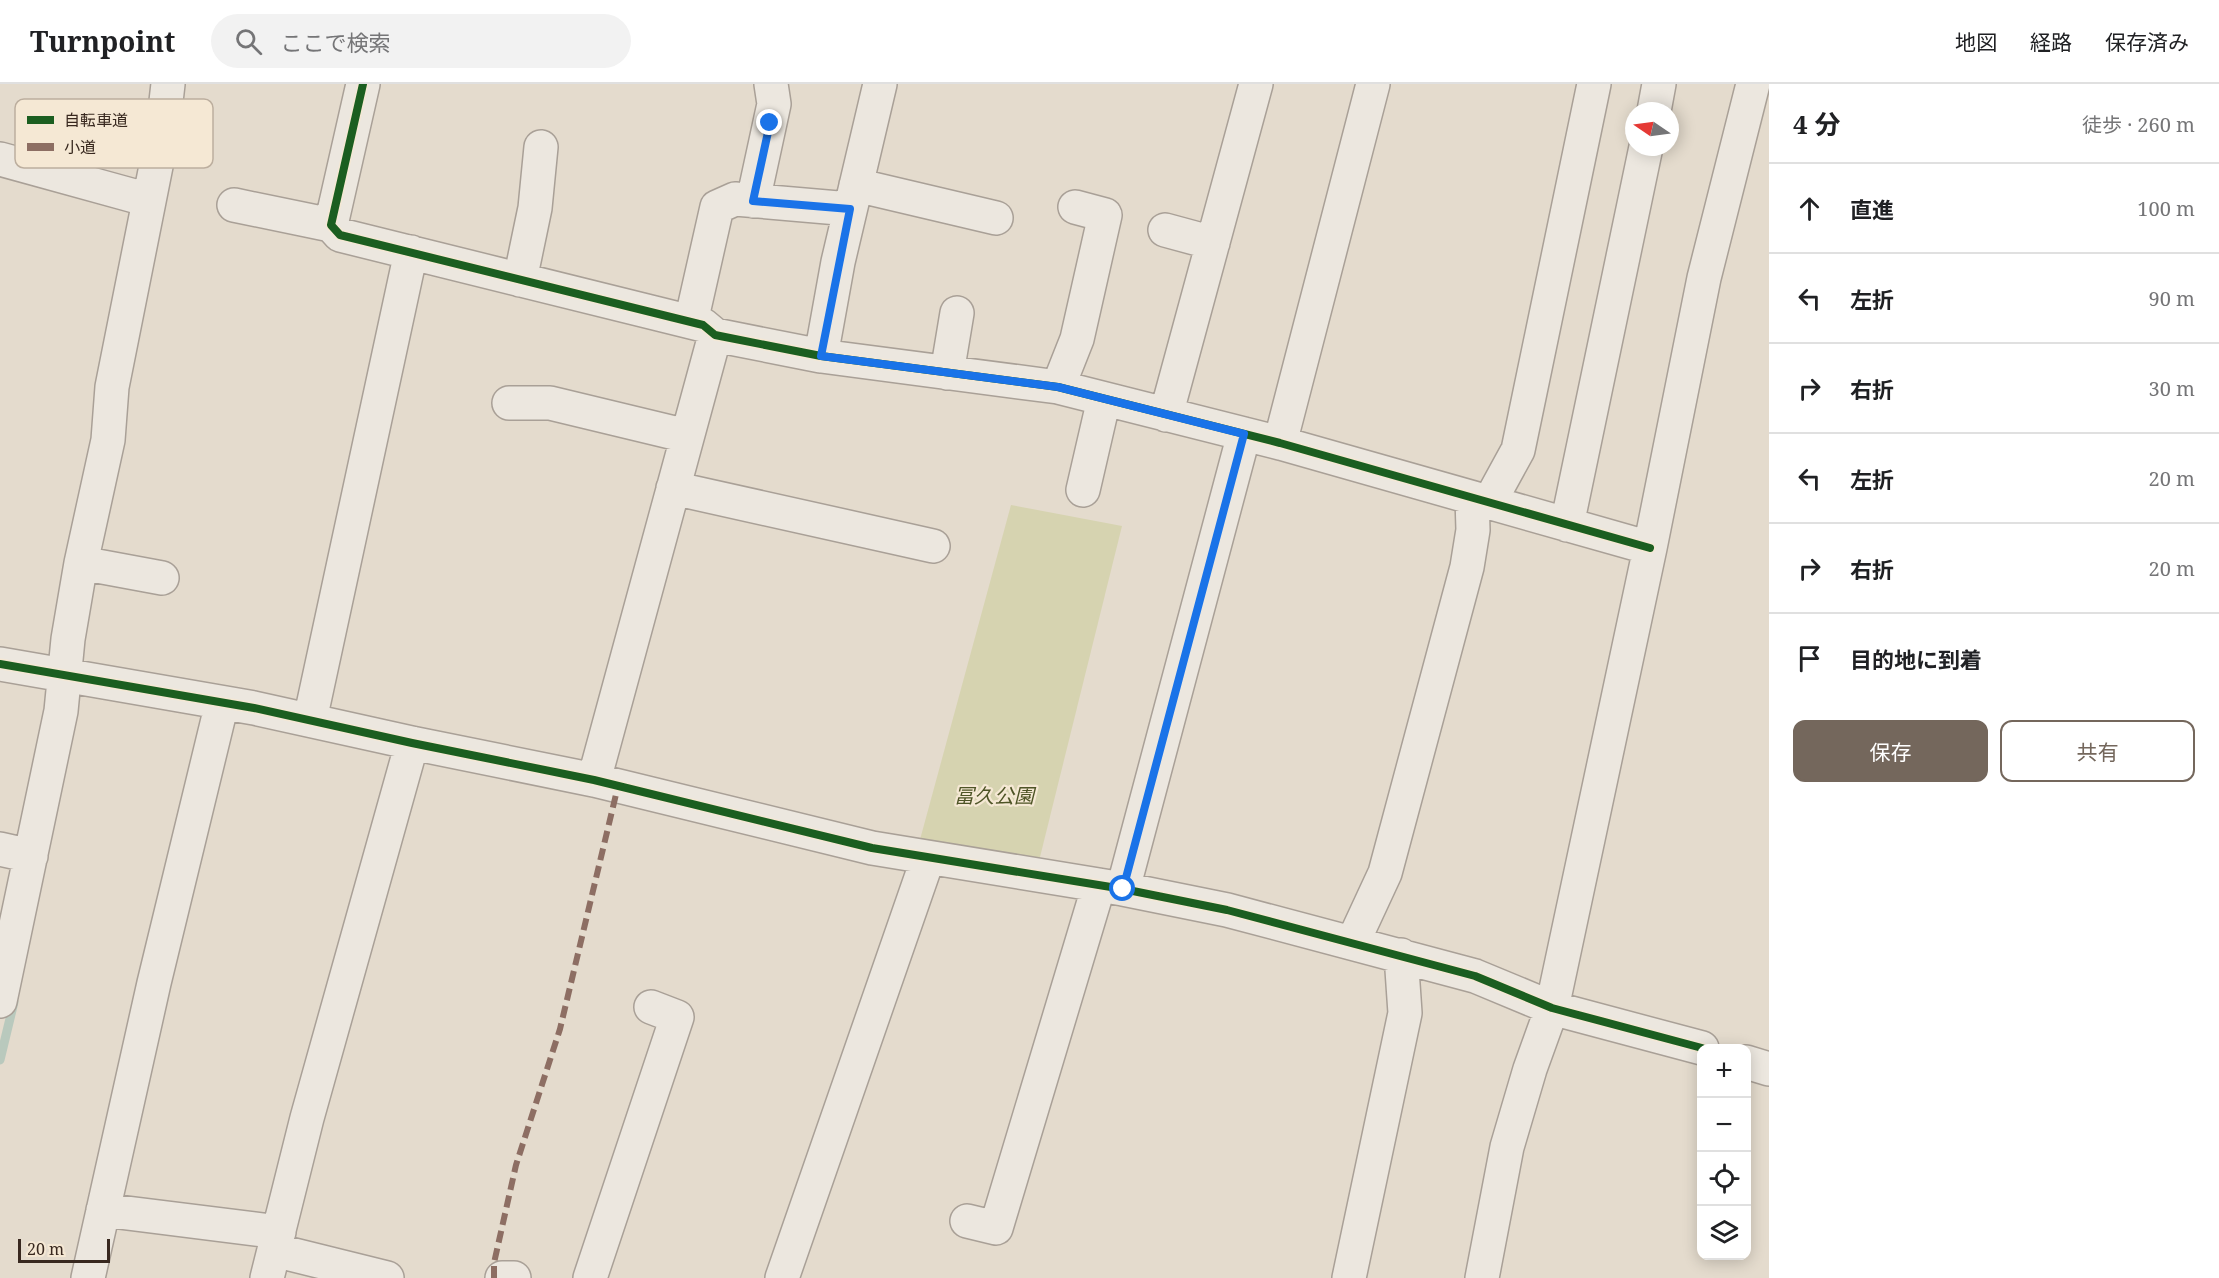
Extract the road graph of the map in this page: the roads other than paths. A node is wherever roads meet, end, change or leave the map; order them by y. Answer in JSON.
{"nodes":[{"id":1,"x":168,"y":84,"type":"edge"},
{"id":2,"x":363,"y":84,"type":"edge"},
{"id":3,"x":771,"y":84,"type":"edge"},
{"id":4,"x":880,"y":84,"type":"edge"},
{"id":5,"x":1256,"y":84,"type":"edge"},
{"id":6,"x":1372,"y":84,"type":"edge"},
{"id":7,"x":1594,"y":84,"type":"edge"},
{"id":8,"x":1659,"y":84,"type":"edge"},
{"id":9,"x":1753,"y":84,"type":"edge"},
{"id":10,"x":166,"y":99,"type":"edge"},
{"id":11,"x":1656,"y":102,"type":"edge"},
{"id":12,"x":541,"y":147,"type":"dead end"},
{"id":13,"x":1644,"y":156,"type":"edge"},
{"id":14,"x":0,"y":159,"type":"edge"},
{"id":15,"x":15,"y":163,"type":"edge"},
{"id":16,"x":33,"y":168,"type":"edge"},
{"id":17,"x":154,"y":168,"type":"edge"},
{"id":18,"x":853,"y":197,"type":"junction"},
{"id":19,"x":149,"y":200,"type":"junction"},
{"id":20,"x":753,"y":201,"type":"junction"},
{"id":21,"x":234,"y":205,"type":"dead end"},
{"id":22,"x":1075,"y":207,"type":"dead end"},
{"id":23,"x":996,"y":218,"type":"dead end"},
{"id":24,"x":331,"y":225,"type":"junction"},
{"id":25,"x":1165,"y":230,"type":"dead end"},
{"id":26,"x":1213,"y":243,"type":"junction"},
{"id":27,"x":411,"y":252,"type":"junction"},
{"id":28,"x":520,"y":280,"type":"junction"},
{"id":29,"x":957,"y":313,"type":"dead end"},
{"id":30,"x":703,"y":328,"type":"junction"},
{"id":31,"x":821,"y":356,"type":"junction"},
{"id":32,"x":946,"y":373,"type":"junction"},
{"id":33,"x":1058,"y":387,"type":"junction"},
{"id":34,"x":1104,"y":399,"type":"junction"},
{"id":35,"x":509,"y":403,"type":"dead end"},
{"id":36,"x":1166,"y":415,"type":"junction"},
{"id":37,"x":1244,"y":434,"type":"junction"},
{"id":38,"x":687,"y":436,"type":"junction"},
{"id":39,"x":1280,"y":443,"type":"junction"},
{"id":40,"x":673,"y":488,"type":"junction"},
{"id":41,"x":1083,"y":490,"type":"dead end"},
{"id":42,"x":1481,"y":500,"type":"junction"},
{"id":43,"x":1567,"y":525,"type":"junction"},
{"id":44,"x":933,"y":546,"type":"dead end"},
{"id":45,"x":1650,"y":548,"type":"junction"},
{"id":46,"x":81,"y":563,"type":"junction"},
{"id":47,"x":162,"y":578,"type":"dead end"},
{"id":48,"x":0,"y":664,"type":"edge"},
{"id":49,"x":75,"y":678,"type":"junction"},
{"id":50,"x":222,"y":703,"type":"junction"},
{"id":51,"x":310,"y":720,"type":"junction"},
{"id":52,"x":412,"y":744,"type":"junction"},
{"id":53,"x":594,"y":780,"type":"junction"},
{"id":54,"x":15,"y":852,"type":"edge"},
{"id":55,"x":928,"y":858,"type":"junction"},
{"id":56,"x":1111,"y":887,"type":"junction"},
{"id":57,"x":1353,"y":942,"type":"junction"},
{"id":58,"x":1401,"y":955,"type":"junction"},
{"id":59,"x":4,"y":967,"type":"edge"},
{"id":60,"x":0,"y":1001,"type":"edge"},
{"id":61,"x":651,"y":1007,"type":"dead end"},
{"id":62,"x":1552,"y":1008,"type":"junction"},
{"id":63,"x":1697,"y":1047,"type":"edge"},
{"id":64,"x":1751,"y":1064,"type":"edge"},
{"id":65,"x":1769,"y":1070,"type":"edge"},
{"id":66,"x":103,"y":1210,"type":"junction"},
{"id":67,"x":968,"y":1221,"type":"dead end"},
{"id":68,"x":273,"y":1253,"type":"edge"},
{"id":69,"x":88,"y":1278,"type":"edge"},
{"id":70,"x":387,"y":1278,"type":"edge"},
{"id":71,"x":502,"y":1278,"type":"edge"},
{"id":72,"x":514,"y":1278,"type":"edge"},
{"id":73,"x":590,"y":1278,"type":"edge"},
{"id":74,"x":782,"y":1278,"type":"edge"},
{"id":75,"x":1349,"y":1278,"type":"edge"},
{"id":76,"x":1482,"y":1278,"type":"edge"}],
"edges":[{"from":1,"to":10,"type":"street"},
{"from":2,"to":24,"type":"street"},
{"from":3,"to":20,"type":"street"},
{"from":4,"to":18,"type":"street"},
{"from":5,"to":26,"type":"street"},
{"from":6,"to":39,"type":"street"},
{"from":7,"to":42,"type":"street"},
{"from":8,"to":11,"type":"street"},
{"from":9,"to":45,"type":"street"},
{"from":12,"to":28,"type":"street"},
{"from":13,"to":43,"type":"street"},
{"from":14,"to":15,"type":"street"},
{"from":16,"to":19,"type":"street"},
{"from":17,"to":19,"type":"street"},
{"from":18,"to":20,"type":"street"},
{"from":18,"to":23,"type":"street"},
{"from":18,"to":31,"type":"street"},
{"from":19,"to":46,"type":"street"},
{"from":20,"to":30,"type":"street"},
{"from":21,"to":24,"type":"street"},
{"from":22,"to":33,"type":"street"},
{"from":24,"to":27,"type":"street"},
{"from":25,"to":26,"type":"street"},
{"from":26,"to":36,"type":"street"},
{"from":27,"to":28,"type":"street"},
{"from":27,"to":51,"type":"street"},
{"from":28,"to":30,"type":"street"},
{"from":29,"to":32,"type":"street"},
{"from":30,"to":31,"type":"street"},
{"from":30,"to":38,"type":"street"},
{"from":31,"to":32,"type":"street"},
{"from":32,"to":33,"type":"street"},
{"from":33,"to":34,"type":"street"},
{"from":34,"to":36,"type":"street"},
{"from":34,"to":41,"type":"street"},
{"from":35,"to":38,"type":"street"},
{"from":36,"to":37,"type":"street"},
{"from":37,"to":39,"type":"street"},
{"from":37,"to":56,"type":"street"},
{"from":38,"to":40,"type":"street"},
{"from":39,"to":42,"type":"street"},
{"from":40,"to":44,"type":"street"},
{"from":40,"to":53,"type":"street"},
{"from":42,"to":43,"type":"street"},
{"from":42,"to":57,"type":"street"},
{"from":43,"to":45,"type":"street"},
{"from":45,"to":62,"type":"street"},
{"from":46,"to":47,"type":"street"},
{"from":46,"to":49,"type":"street"},
{"from":48,"to":49,"type":"street"},
{"from":49,"to":50,"type":"street"},
{"from":49,"to":54,"type":"street"},
{"from":50,"to":51,"type":"street"},
{"from":50,"to":66,"type":"street"},
{"from":51,"to":52,"type":"street"},
{"from":52,"to":53,"type":"street"},
{"from":52,"to":68,"type":"street"},
{"from":53,"to":55,"type":"street"},
{"from":54,"to":59,"type":"street"},
{"from":55,"to":56,"type":"street"},
{"from":55,"to":74,"type":"street"},
{"from":56,"to":57,"type":"street"},
{"from":56,"to":67,"type":"street"},
{"from":57,"to":58,"type":"street"},
{"from":58,"to":62,"type":"street"},
{"from":58,"to":75,"type":"street"},
{"from":59,"to":60,"type":"street"},
{"from":61,"to":73,"type":"street"},
{"from":62,"to":63,"type":"street"},
{"from":62,"to":76,"type":"street"},
{"from":64,"to":65,"type":"street"},
{"from":66,"to":68,"type":"street"},
{"from":66,"to":69,"type":"street"},
{"from":68,"to":70,"type":"street"},
{"from":71,"to":72,"type":"street"}]}
